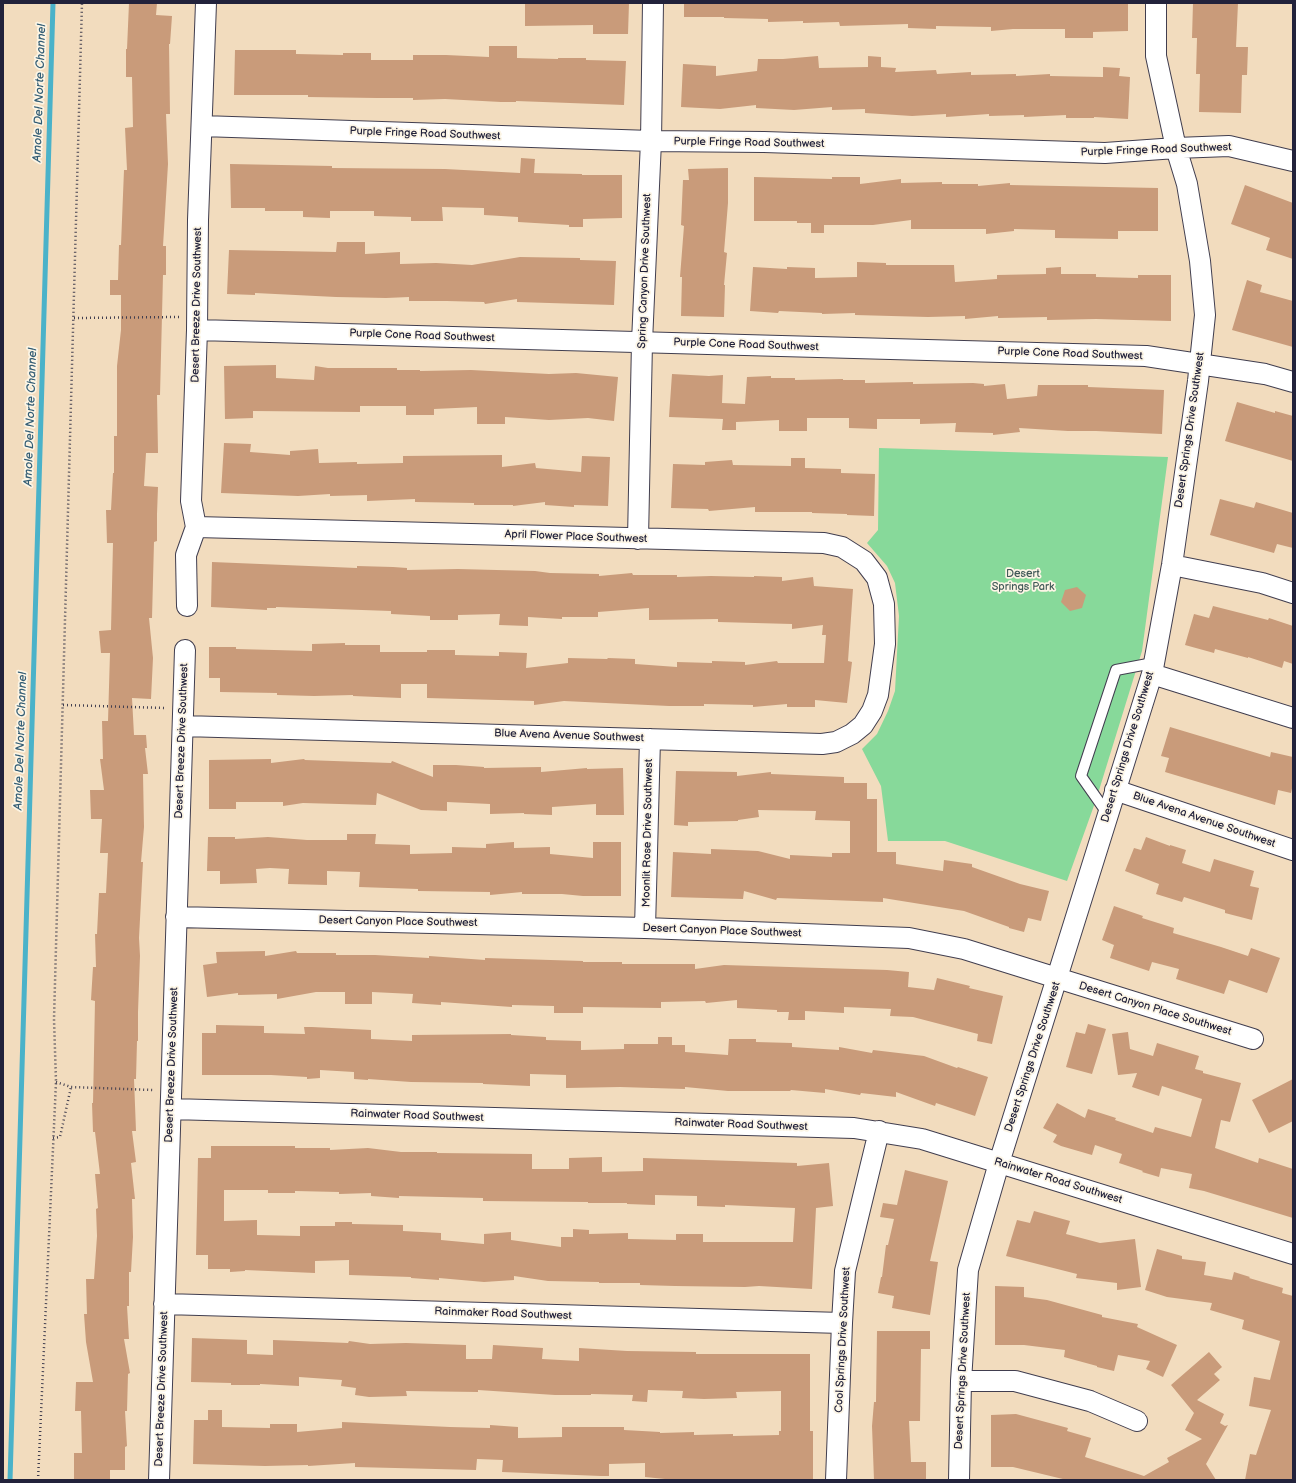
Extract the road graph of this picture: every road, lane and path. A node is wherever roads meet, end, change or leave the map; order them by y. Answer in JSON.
{"nodes":[{"id":1,"x":82,"y":3,"type":"edge"},
{"id":2,"x":206,"y":3,"type":"edge"},
{"id":3,"x":653,"y":3,"type":"edge"},
{"id":4,"x":1156,"y":3,"type":"edge"},
{"id":5,"x":202,"y":126,"type":"junction"},
{"id":6,"x":651,"y":141,"type":"junction"},
{"id":7,"x":1176,"y":148,"type":"junction"},
{"id":8,"x":1293,"y":161,"type":"edge"},
{"id":9,"x":74,"y":318,"type":"junction"},
{"id":10,"x":197,"y":324,"type":"junction"},
{"id":11,"x":642,"y":342,"type":"junction"},
{"id":12,"x":1200,"y":364,"type":"junction"},
{"id":13,"x":1293,"y":382,"type":"edge"},
{"id":14,"x":196,"y":527,"type":"junction"},
{"id":15,"x":638,"y":539,"type":"junction"},
{"id":16,"x":1172,"y":565,"type":"junction"},
{"id":17,"x":1293,"y":593,"type":"edge"},
{"id":18,"x":187,"y":606,"type":"dead end"},
{"id":19,"x":885,"y":644,"type":"joint"},
{"id":20,"x":185,"y":650,"type":"dead end"},
{"id":21,"x":1153,"y":669,"type":"junction"},
{"id":22,"x":63,"y":705,"type":"junction"},
{"id":23,"x":183,"y":717,"type":"junction"},
{"id":24,"x":1293,"y":718,"type":"edge"},
{"id":25,"x":650,"y":739,"type":"junction"},
{"id":26,"x":1115,"y":790,"type":"junction"},
{"id":27,"x":1107,"y":813,"type":"junction"},
{"id":28,"x":1293,"y":850,"type":"edge"},
{"id":29,"x":176,"y":917,"type":"junction"},
{"id":30,"x":645,"y":928,"type":"junction"},
{"id":31,"x":1058,"y":979,"type":"junction"},
{"id":32,"x":1253,"y":1039,"type":"dead end"},
{"id":33,"x":56,"y":1082,"type":"junction"},
{"id":34,"x":71,"y":1087,"type":"junction"},
{"id":35,"x":171,"y":1100,"type":"junction"},
{"id":36,"x":879,"y":1131,"type":"junction"},
{"id":37,"x":53,"y":1138,"type":"junction"},
{"id":38,"x":999,"y":1163,"type":"junction"},
{"id":39,"x":1293,"y":1254,"type":"edge"},
{"id":40,"x":164,"y":1304,"type":"junction"},
{"id":41,"x":842,"y":1323,"type":"junction"},
{"id":42,"x":961,"y":1381,"type":"junction"},
{"id":43,"x":1137,"y":1421,"type":"dead end"},
{"id":44,"x":38,"y":1480,"type":"edge"},
{"id":45,"x":159,"y":1480,"type":"edge"},
{"id":46,"x":836,"y":1480,"type":"edge"},
{"id":47,"x":959,"y":1480,"type":"edge"}],
"edges":[{"from":1,"to":9,"type":"path"},
{"from":2,"to":5,"type":"street","name":"Desert Breeze Drive Southwest"},
{"from":3,"to":6,"type":"street","name":"Spring Canyon Drive Southwest"},
{"from":4,"to":7,"type":"street","name":"Desert Springs Drive Southwest"},
{"from":5,"to":6,"type":"street","name":"Purple Fringe Road Southwest"},
{"from":5,"to":10,"type":"street","name":"Desert Breeze Drive Southwest"},
{"from":6,"to":7,"type":"street","name":"Purple Fringe Road Southwest"},
{"from":6,"to":11,"type":"street","name":"Spring Canyon Drive Southwest"},
{"from":7,"to":8,"type":"street","name":"Purple Fringe Road Southwest"},
{"from":7,"to":12,"type":"street","name":"Desert Springs Drive Southwest"},
{"from":9,"to":10,"type":"path"},
{"from":9,"to":22,"type":"path"},
{"from":10,"to":11,"type":"street","name":"Purple Cone Road Southwest"},
{"from":10,"to":14,"type":"street","name":"Desert Breeze Drive Southwest"},
{"from":11,"to":12,"type":"street","name":"Purple Cone Road Southwest"},
{"from":11,"to":15,"type":"street","name":"Spring Canyon Drive Southwest"},
{"from":12,"to":13,"type":"street","name":"Purple Cone Road Southwest"},
{"from":12,"to":16,"type":"street","name":"Desert Springs Drive Southwest"},
{"from":14,"to":15,"type":"street","name":"April Flower Place Southwest"},
{"from":14,"to":18,"type":"street"},
{"from":15,"to":19,"type":"street","name":"April Flower Place Southwest"},
{"from":16,"to":17,"type":"street"},
{"from":16,"to":21,"type":"street","name":"Desert Springs Drive Southwest"},
{"from":19,"to":25,"type":"street","name":"Blue Avena Avenue Southwest"},
{"from":20,"to":23,"type":"street","name":"Desert Breeze Drive Southwest"},
{"from":21,"to":24,"type":"street"},
{"from":21,"to":26,"type":"street","name":"Desert Springs Drive Southwest"},
{"from":21,"to":27,"type":"lane"},
{"from":22,"to":23,"type":"path"},
{"from":22,"to":33,"type":"path"},
{"from":23,"to":25,"type":"street","name":"Blue Avena Avenue Southwest"},
{"from":23,"to":29,"type":"street","name":"Desert Breeze Drive Southwest"},
{"from":25,"to":30,"type":"street","name":"Moonlit Rose Drive Southwest"},
{"from":26,"to":27,"type":"street","name":"Desert Springs Drive Southwest"},
{"from":26,"to":28,"type":"street","name":"Blue Avena Avenue Southwest"},
{"from":27,"to":31,"type":"street","name":"Desert Springs Drive Southwest"},
{"from":29,"to":30,"type":"street","name":"Desert Canyon Place Southwest"},
{"from":29,"to":35,"type":"street","name":"Desert Breeze Drive Southwest"},
{"from":30,"to":31,"type":"street","name":"Desert Canyon Place Southwest"},
{"from":31,"to":32,"type":"street","name":"Desert Canyon Place Southwest"},
{"from":31,"to":38,"type":"street","name":"Desert Springs Drive Southwest"},
{"from":33,"to":34,"type":"path"},
{"from":33,"to":37,"type":"path"},
{"from":34,"to":35,"type":"path"},
{"from":34,"to":37,"type":"path"},
{"from":35,"to":36,"type":"street","name":"Rainwater Road Southwest"},
{"from":35,"to":40,"type":"street","name":"Desert Breeze Drive Southwest"},
{"from":36,"to":38,"type":"street","name":"Rainwater Road Southwest"},
{"from":36,"to":41,"type":"street","name":"Cool Springs Drive Southwest"},
{"from":37,"to":44,"type":"path"},
{"from":38,"to":39,"type":"street","name":"Rainwater Road Southwest"},
{"from":38,"to":42,"type":"street","name":"Desert Springs Drive Southwest"},
{"from":40,"to":41,"type":"street","name":"Rainmaker Road Southwest"},
{"from":40,"to":45,"type":"street","name":"Desert Breeze Drive Southwest"},
{"from":41,"to":46,"type":"street","name":"Cool Springs Drive Southwest"},
{"from":42,"to":43,"type":"street"},
{"from":42,"to":47,"type":"street","name":"Desert Springs Drive Southwest"}]}
